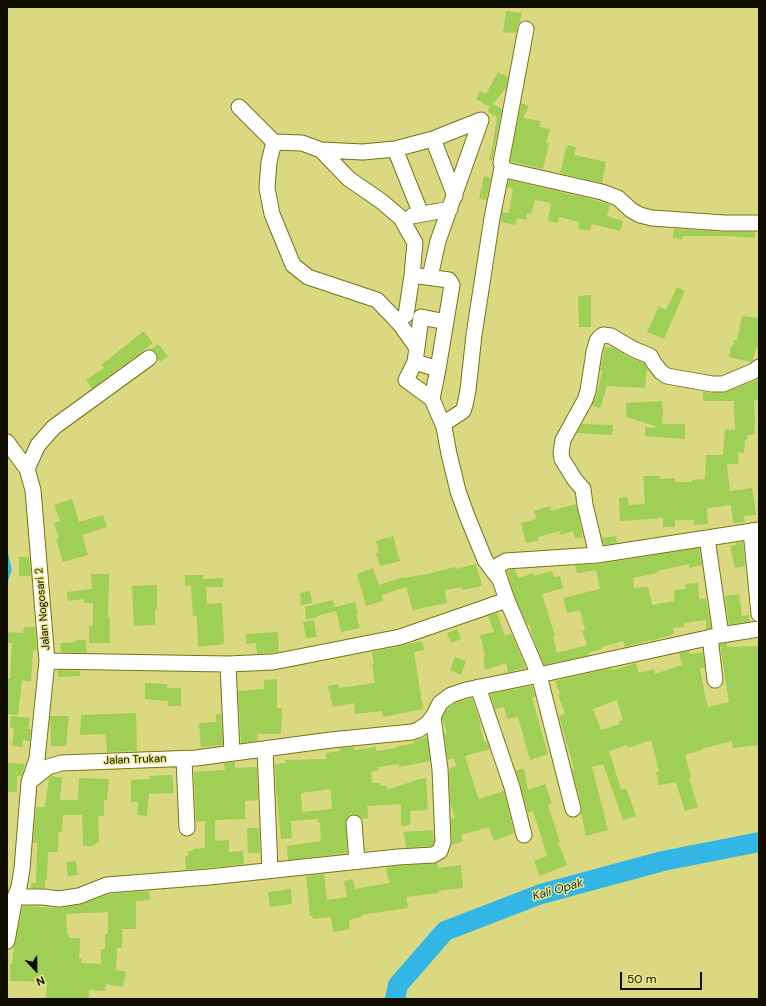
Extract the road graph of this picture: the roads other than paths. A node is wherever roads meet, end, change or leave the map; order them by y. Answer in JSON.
{"nodes":[{"id":1,"x":526,"y":29,"type":"dead end"},
{"id":2,"x":239,"y":107,"type":"dead end"},
{"id":3,"x":433,"y":139,"type":"junction"},
{"id":4,"x":274,"y":142,"type":"junction"},
{"id":5,"x":395,"y":149,"type":"junction"},
{"id":6,"x":321,"y":150,"type":"junction"},
{"id":7,"x":502,"y":168,"type":"junction"},
{"id":8,"x":454,"y":192,"type":"junction"},
{"id":9,"x":421,"y":214,"type":"junction"},
{"id":10,"x":401,"y":218,"type":"junction"},
{"id":11,"x":759,"y":223,"type":"edge"},
{"id":12,"x":412,"y":275,"type":"junction"},
{"id":13,"x":430,"y":277,"type":"junction"},
{"id":14,"x":389,"y":313,"type":"junction"},
{"id":15,"x":406,"y":315,"type":"junction"},
{"id":16,"x":421,"y":317,"type":"junction"},
{"id":17,"x":446,"y":322,"type":"junction"},
{"id":18,"x":416,"y":355,"type":"junction"},
{"id":19,"x":149,"y":358,"type":"dead end"},
{"id":20,"x":759,"y":367,"type":"edge"},
{"id":21,"x":438,"y":369,"type":"junction"},
{"id":22,"x":432,"y":399,"type":"junction"},
{"id":23,"x":444,"y":427,"type":"junction"},
{"id":24,"x":7,"y":442,"type":"edge"},
{"id":25,"x":27,"y":469,"type":"junction"},
{"id":26,"x":755,"y":531,"type":"edge"},
{"id":27,"x":707,"y":538,"type":"junction"},
{"id":28,"x":597,"y":555,"type":"junction"},
{"id":29,"x":500,"y":581,"type":"junction"},
{"id":30,"x":507,"y":600,"type":"junction"},
{"id":31,"x":759,"y":614,"type":"edge"},
{"id":32,"x":759,"y":630,"type":"edge"},
{"id":33,"x":715,"y":636,"type":"junction"},
{"id":34,"x":47,"y":661,"type":"junction"},
{"id":35,"x":228,"y":664,"type":"junction"},
{"id":36,"x":539,"y":675,"type":"junction"},
{"id":37,"x":715,"y":680,"type":"dead end"},
{"id":38,"x":478,"y":687,"type":"junction"},
{"id":39,"x":433,"y":717,"type":"junction"},
{"id":40,"x":265,"y":749,"type":"junction"},
{"id":41,"x":232,"y":753,"type":"junction"},
{"id":42,"x":184,"y":759,"type":"junction"},
{"id":43,"x":29,"y":782,"type":"junction"},
{"id":44,"x":573,"y":809,"type":"dead end"},
{"id":45,"x":354,"y":823,"type":"dead end"},
{"id":46,"x":187,"y":828,"type":"dead end"},
{"id":47,"x":524,"y":835,"type":"dead end"},
{"id":48,"x":357,"y":861,"type":"junction"},
{"id":49,"x":270,"y":870,"type":"junction"},
{"id":50,"x":15,"y":897,"type":"junction"},
{"id":51,"x":7,"y":941,"type":"edge"}],
"edges":[{"from":1,"to":7,"type":"street"},
{"from":2,"to":4,"type":"street"},
{"from":3,"to":5,"type":"street"},
{"from":3,"to":8,"type":"street"},
{"from":3,"to":8,"type":"street"},
{"from":4,"to":6,"type":"street"},
{"from":4,"to":14,"type":"street"},
{"from":5,"to":6,"type":"street"},
{"from":5,"to":9,"type":"street"},
{"from":6,"to":10,"type":"street"},
{"from":7,"to":11,"type":"street"},
{"from":7,"to":23,"type":"street"},
{"from":8,"to":9,"type":"street"},
{"from":8,"to":13,"type":"street"},
{"from":9,"to":10,"type":"street"},
{"from":10,"to":12,"type":"street"},
{"from":12,"to":13,"type":"street"},
{"from":12,"to":15,"type":"street"},
{"from":13,"to":17,"type":"street"},
{"from":14,"to":15,"type":"street"},
{"from":14,"to":18,"type":"street"},
{"from":15,"to":16,"type":"street"},
{"from":16,"to":17,"type":"street"},
{"from":16,"to":18,"type":"street"},
{"from":17,"to":21,"type":"street"},
{"from":18,"to":21,"type":"street"},
{"from":18,"to":22,"type":"street"},
{"from":19,"to":25,"type":"street"},
{"from":20,"to":28,"type":"street"},
{"from":21,"to":22,"type":"street"},
{"from":22,"to":23,"type":"street"},
{"from":23,"to":29,"type":"street"},
{"from":24,"to":25,"type":"street","name":"Jalan Nogosari 2"},
{"from":25,"to":34,"type":"street","name":"Jalan Nogosari 2"},
{"from":26,"to":27,"type":"street"},
{"from":26,"to":31,"type":"street"},
{"from":27,"to":28,"type":"street"},
{"from":27,"to":33,"type":"street"},
{"from":28,"to":29,"type":"street"},
{"from":29,"to":30,"type":"street"},
{"from":30,"to":35,"type":"street"},
{"from":30,"to":36,"type":"street"},
{"from":32,"to":33,"type":"street","name":"Jalan Trukan"},
{"from":33,"to":36,"type":"street","name":"Jalan Trukan"},
{"from":33,"to":37,"type":"street"},
{"from":34,"to":35,"type":"street"},
{"from":34,"to":43,"type":"street","name":"Jalan Nogosari 2"},
{"from":35,"to":41,"type":"street"},
{"from":36,"to":38,"type":"street","name":"Jalan Trukan"},
{"from":36,"to":44,"type":"street"},
{"from":38,"to":39,"type":"street","name":"Jalan Trukan"},
{"from":38,"to":47,"type":"street"},
{"from":39,"to":40,"type":"street","name":"Jalan Trukan"},
{"from":39,"to":48,"type":"street"},
{"from":40,"to":41,"type":"street","name":"Jalan Trukan"},
{"from":40,"to":49,"type":"street"},
{"from":41,"to":42,"type":"street","name":"Jalan Trukan"},
{"from":42,"to":43,"type":"street","name":"Jalan Trukan"},
{"from":42,"to":46,"type":"street"},
{"from":43,"to":50,"type":"street"},
{"from":45,"to":48,"type":"street"},
{"from":48,"to":49,"type":"street"},
{"from":49,"to":50,"type":"street"},
{"from":50,"to":51,"type":"street"}]}
